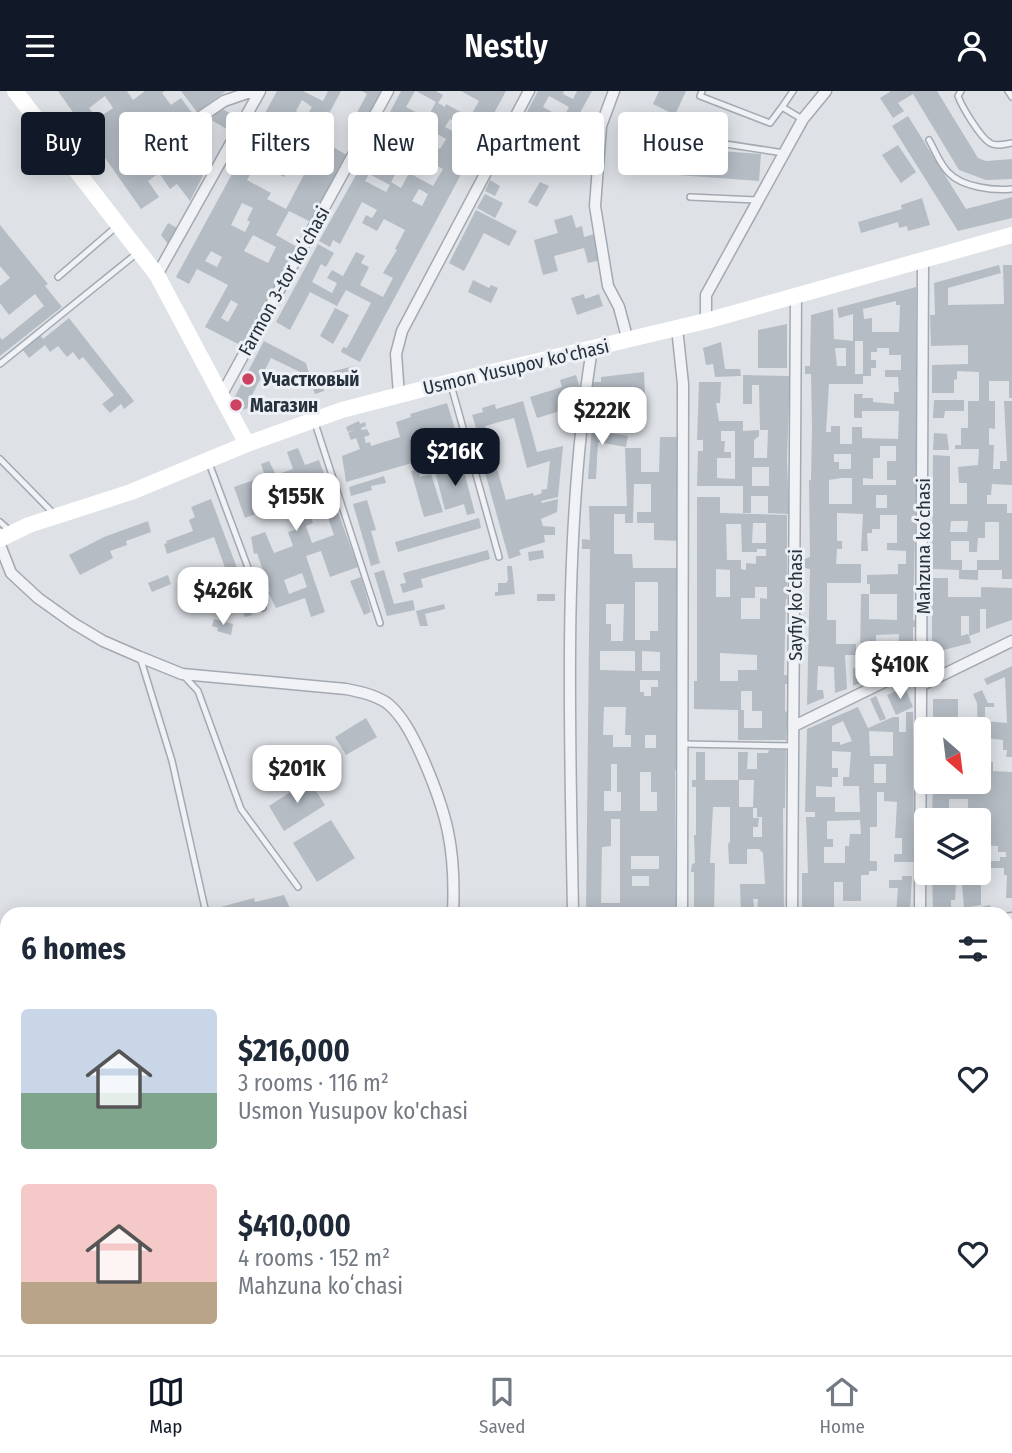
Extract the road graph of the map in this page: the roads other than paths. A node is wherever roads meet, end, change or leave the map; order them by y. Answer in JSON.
{"nodes":[{"id":1,"x":15,"y":91,"type":"edge"},
{"id":2,"x":253,"y":91,"type":"edge"},
{"id":3,"x":260,"y":91,"type":"edge"},
{"id":4,"x":387,"y":91,"type":"edge"},
{"id":5,"x":529,"y":91,"type":"edge"},
{"id":6,"x":614,"y":91,"type":"edge"},
{"id":7,"x":702,"y":91,"type":"edge"},
{"id":8,"x":793,"y":91,"type":"edge"},
{"id":9,"x":826,"y":91,"type":"edge"},
{"id":10,"x":961,"y":91,"type":"edge"},
{"id":11,"x":1008,"y":91,"type":"edge"},
{"id":12,"x":1012,"y":97,"type":"edge"},
{"id":13,"x":782,"y":107,"type":"junction"},
{"id":14,"x":208,"y":112,"type":"edge"},
{"id":15,"x":803,"y":119,"type":"junction"},
{"id":16,"x":929,"y":140,"type":"dead end"},
{"id":17,"x":1012,"y":143,"type":"edge"},
{"id":18,"x":728,"y":144,"type":"edge"},
{"id":19,"x":784,"y":153,"type":"junction"},
{"id":20,"x":1012,"y":189,"type":"edge"},
{"id":21,"x":690,"y":197,"type":"dead end"},
{"id":22,"x":757,"y":200,"type":"junction"},
{"id":23,"x":118,"y":225,"type":"junction"},
{"id":24,"x":1012,"y":235,"type":"edge"},
{"id":25,"x":139,"y":252,"type":"junction"},
{"id":26,"x":923,"y":262,"type":"junction"},
{"id":27,"x":157,"y":275,"type":"junction"},
{"id":28,"x":58,"y":277,"type":"dead end"},
{"id":29,"x":796,"y":297,"type":"junction"},
{"id":30,"x":706,"y":321,"type":"junction"},
{"id":31,"x":677,"y":328,"type":"junction"},
{"id":32,"x":628,"y":341,"type":"junction"},
{"id":33,"x":592,"y":349,"type":"junction"},
{"id":34,"x":0,"y":364,"type":"edge"},
{"id":35,"x":450,"y":382,"type":"junction"},
{"id":36,"x":399,"y":395,"type":"junction"},
{"id":37,"x":221,"y":396,"type":"junction"},
{"id":38,"x":314,"y":421,"type":"junction"},
{"id":39,"x":247,"y":444,"type":"junction"},
{"id":40,"x":0,"y":459,"type":"edge"},
{"id":41,"x":208,"y":460,"type":"junction"},
{"id":42,"x":56,"y":516,"type":"junction"},
{"id":43,"x":4,"y":531,"type":"edge"},
{"id":44,"x":0,"y":545,"type":"edge"},
{"id":45,"x":499,"y":557,"type":"dead end"},
{"id":46,"x":263,"y":608,"type":"dead end"},
{"id":47,"x":380,"y":623,"type":"dead end"},
{"id":48,"x":1012,"y":641,"type":"edge"},
{"id":49,"x":140,"y":657,"type":"junction"},
{"id":50,"x":923,"y":663,"type":"junction"},
{"id":51,"x":182,"y":674,"type":"junction"},
{"id":52,"x":922,"y":685,"type":"junction"},
{"id":53,"x":794,"y":726,"type":"junction"},
{"id":54,"x":682,"y":744,"type":"junction"},
{"id":55,"x":794,"y":746,"type":"junction"},
{"id":56,"x":298,"y":887,"type":"dead end"},
{"id":57,"x":205,"y":907,"type":"edge"},
{"id":58,"x":453,"y":907,"type":"edge"},
{"id":59,"x":573,"y":907,"type":"edge"},
{"id":60,"x":682,"y":907,"type":"edge"},
{"id":61,"x":792,"y":907,"type":"edge"},
{"id":62,"x":920,"y":907,"type":"edge"}],
"edges":[{"from":1,"to":23,"type":"main road"},
{"from":2,"to":14,"type":"street"},
{"from":3,"to":27,"type":"street"},
{"from":4,"to":37,"type":"street","name":"Farmon 3-tor koʻchasi"},
{"from":5,"to":36,"type":"street"},
{"from":6,"to":32,"type":"street"},
{"from":7,"to":13,"type":"lane"},
{"from":8,"to":13,"type":"lane"},
{"from":9,"to":15,"type":"street"},
{"from":10,"to":17,"type":"lane"},
{"from":11,"to":12,"type":"lane"},
{"from":13,"to":15,"type":"lane"},
{"from":15,"to":19,"type":"street"},
{"from":16,"to":20,"type":"lane"},
{"from":18,"to":19,"type":"lane"},
{"from":19,"to":22,"type":"street"},
{"from":21,"to":22,"type":"lane"},
{"from":22,"to":30,"type":"street"},
{"from":23,"to":25,"type":"main road"},
{"from":23,"to":28,"type":"lane"},
{"from":24,"to":26,"type":"main road","name":"Usmon Yusupov ko'chasi"},
{"from":25,"to":27,"type":"main road"},
{"from":25,"to":34,"type":"lane"},
{"from":26,"to":29,"type":"main road","name":"Usmon Yusupov ko'chasi"},
{"from":26,"to":50,"type":"street","name":"Mahzuna koʻchasi"},
{"from":27,"to":37,"type":"main road"},
{"from":29,"to":30,"type":"main road","name":"Usmon Yusupov ko'chasi"},
{"from":29,"to":53,"type":"street","name":"Sayfiy koʻchasi"},
{"from":30,"to":31,"type":"main road","name":"Usmon Yusupov ko'chasi"},
{"from":31,"to":32,"type":"main road","name":"Usmon Yusupov ko'chasi"},
{"from":31,"to":54,"type":"street"},
{"from":32,"to":33,"type":"main road","name":"Usmon Yusupov ko'chasi"},
{"from":33,"to":35,"type":"main road","name":"Usmon Yusupov ko'chasi"},
{"from":33,"to":59,"type":"street"},
{"from":35,"to":36,"type":"main road","name":"Usmon Yusupov ko'chasi"},
{"from":35,"to":45,"type":"lane"},
{"from":36,"to":38,"type":"main road","name":"Usmon Yusupov ko'chasi"},
{"from":37,"to":39,"type":"main road"},
{"from":38,"to":39,"type":"main road","name":"Usmon Yusupov ko'chasi"},
{"from":38,"to":47,"type":"lane"},
{"from":39,"to":41,"type":"main road","name":"Usmon Yusupov ko'chasi"},
{"from":40,"to":42,"type":"lane"},
{"from":41,"to":42,"type":"main road","name":"Usmon Yusupov ko'chasi"},
{"from":41,"to":46,"type":"lane"},
{"from":42,"to":43,"type":"main road","name":"Usmon Yusupov ko'chasi"},
{"from":44,"to":49,"type":"street"},
{"from":48,"to":52,"type":"street"},
{"from":49,"to":51,"type":"street"},
{"from":49,"to":57,"type":"lane"},
{"from":50,"to":52,"type":"street","name":"Mahzuna koʻchasi"},
{"from":50,"to":53,"type":"street"},
{"from":51,"to":56,"type":"lane"},
{"from":51,"to":58,"type":"street"},
{"from":52,"to":62,"type":"street","name":"Mahzuna koʻchasi"},
{"from":53,"to":55,"type":"street","name":"Sayfiy koʻchasi"},
{"from":54,"to":55,"type":"lane"},
{"from":54,"to":60,"type":"street"},
{"from":55,"to":61,"type":"street","name":"Sayfiy koʻchasi"}]}
